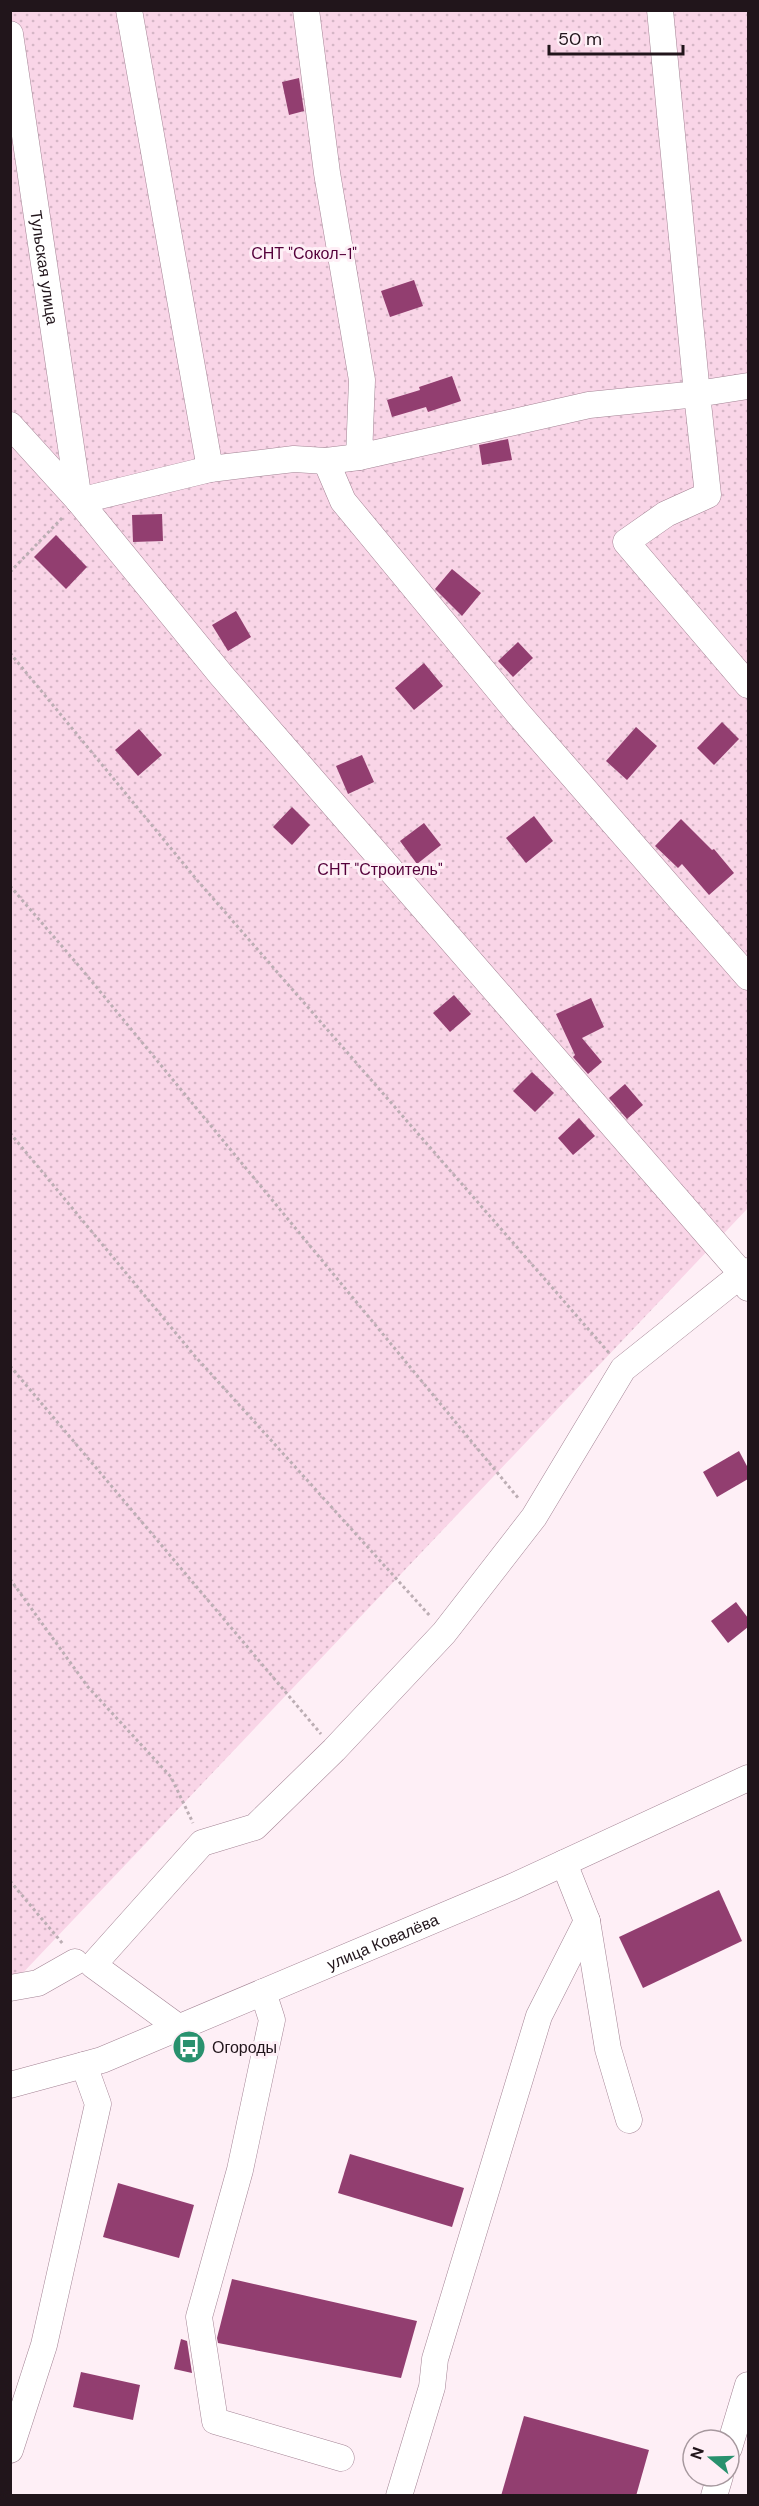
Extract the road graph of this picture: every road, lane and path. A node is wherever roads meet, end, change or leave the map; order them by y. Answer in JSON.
{"nodes":[{"id":1,"x":129,"y":10,"type":"edge"},
{"id":2,"x":306,"y":10,"type":"edge"},
{"id":3,"x":660,"y":10,"type":"edge"},
{"id":4,"x":10,"y":34,"type":"edge"},
{"id":5,"x":748,"y":386,"type":"edge"},
{"id":6,"x":697,"y":394,"type":"junction"},
{"id":7,"x":10,"y":425,"type":"edge"},
{"id":8,"x":359,"y":457,"type":"junction"},
{"id":9,"x":326,"y":461,"type":"junction"},
{"id":10,"x":210,"y":468,"type":"junction"},
{"id":11,"x":79,"y":501,"type":"junction"},
{"id":12,"x":10,"y":572,"type":"edge"},
{"id":13,"x":10,"y":653,"type":"edge"},
{"id":14,"x":748,"y":685,"type":"edge"},
{"id":15,"x":10,"y":886,"type":"edge"},
{"id":16,"x":748,"y":978,"type":"edge"},
{"id":17,"x":10,"y":1133,"type":"edge"},
{"id":18,"x":746,"y":1278,"type":"edge"},
{"id":19,"x":10,"y":1366,"type":"edge"},
{"id":20,"x":622,"y":1369,"type":"junction"},
{"id":21,"x":534,"y":1517,"type":"junction"},
{"id":22,"x":10,"y":1579,"type":"edge"},
{"id":23,"x":444,"y":1633,"type":"junction"},
{"id":24,"x":334,"y":1750,"type":"junction"},
{"id":25,"x":748,"y":1778,"type":"edge"},
{"id":26,"x":202,"y":1842,"type":"junction"},
{"id":27,"x":564,"y":1863,"type":"junction"},
{"id":28,"x":10,"y":1881,"type":"edge"},
{"id":29,"x":587,"y":1920,"type":"junction"},
{"id":30,"x":84,"y":1963,"type":"junction"},
{"id":31,"x":10,"y":1988,"type":"edge"},
{"id":32,"x":263,"y":1992,"type":"junction"},
{"id":33,"x":178,"y":2028,"type":"junction"},
{"id":34,"x":84,"y":2065,"type":"junction"},
{"id":35,"x":10,"y":2085,"type":"edge"},
{"id":36,"x":629,"y":2120,"type":"dead end"},
{"id":37,"x":748,"y":2385,"type":"edge"},
{"id":38,"x":735,"y":2428,"type":"edge"},
{"id":39,"x":10,"y":2450,"type":"edge"},
{"id":40,"x":341,"y":2458,"type":"dead end"},
{"id":41,"x":399,"y":2496,"type":"edge"}],
"edges":[{"from":1,"to":10,"type":"street"},
{"from":2,"to":8,"type":"street"},
{"from":3,"to":6,"type":"street"},
{"from":4,"to":11,"type":"street","name":"Тульская улица"},
{"from":5,"to":6,"type":"street"},
{"from":6,"to":8,"type":"street"},
{"from":6,"to":14,"type":"street"},
{"from":7,"to":11,"type":"street"},
{"from":8,"to":9,"type":"street"},
{"from":9,"to":10,"type":"street"},
{"from":9,"to":16,"type":"street"},
{"from":10,"to":11,"type":"street"},
{"from":11,"to":12,"type":"path"},
{"from":11,"to":18,"type":"street"},
{"from":13,"to":20,"type":"path"},
{"from":15,"to":21,"type":"path"},
{"from":17,"to":23,"type":"path"},
{"from":18,"to":20,"type":"street"},
{"from":19,"to":24,"type":"path"},
{"from":20,"to":21,"type":"street"},
{"from":21,"to":23,"type":"street"},
{"from":22,"to":26,"type":"path"},
{"from":23,"to":24,"type":"street"},
{"from":24,"to":26,"type":"street"},
{"from":25,"to":27,"type":"street","name":"улица Ковалёва"},
{"from":26,"to":30,"type":"street"},
{"from":27,"to":29,"type":"street"},
{"from":27,"to":32,"type":"street","name":"улица Ковалёва"},
{"from":28,"to":30,"type":"path"},
{"from":29,"to":36,"type":"street"},
{"from":29,"to":41,"type":"street"},
{"from":30,"to":31,"type":"street"},
{"from":30,"to":33,"type":"street"},
{"from":32,"to":33,"type":"street","name":"улица Ковалёва"},
{"from":32,"to":40,"type":"street"},
{"from":33,"to":34,"type":"street","name":"улица Ковалёва"},
{"from":34,"to":35,"type":"street","name":"улица Ковалёва"},
{"from":34,"to":39,"type":"street"},
{"from":37,"to":38,"type":"street"}]}
